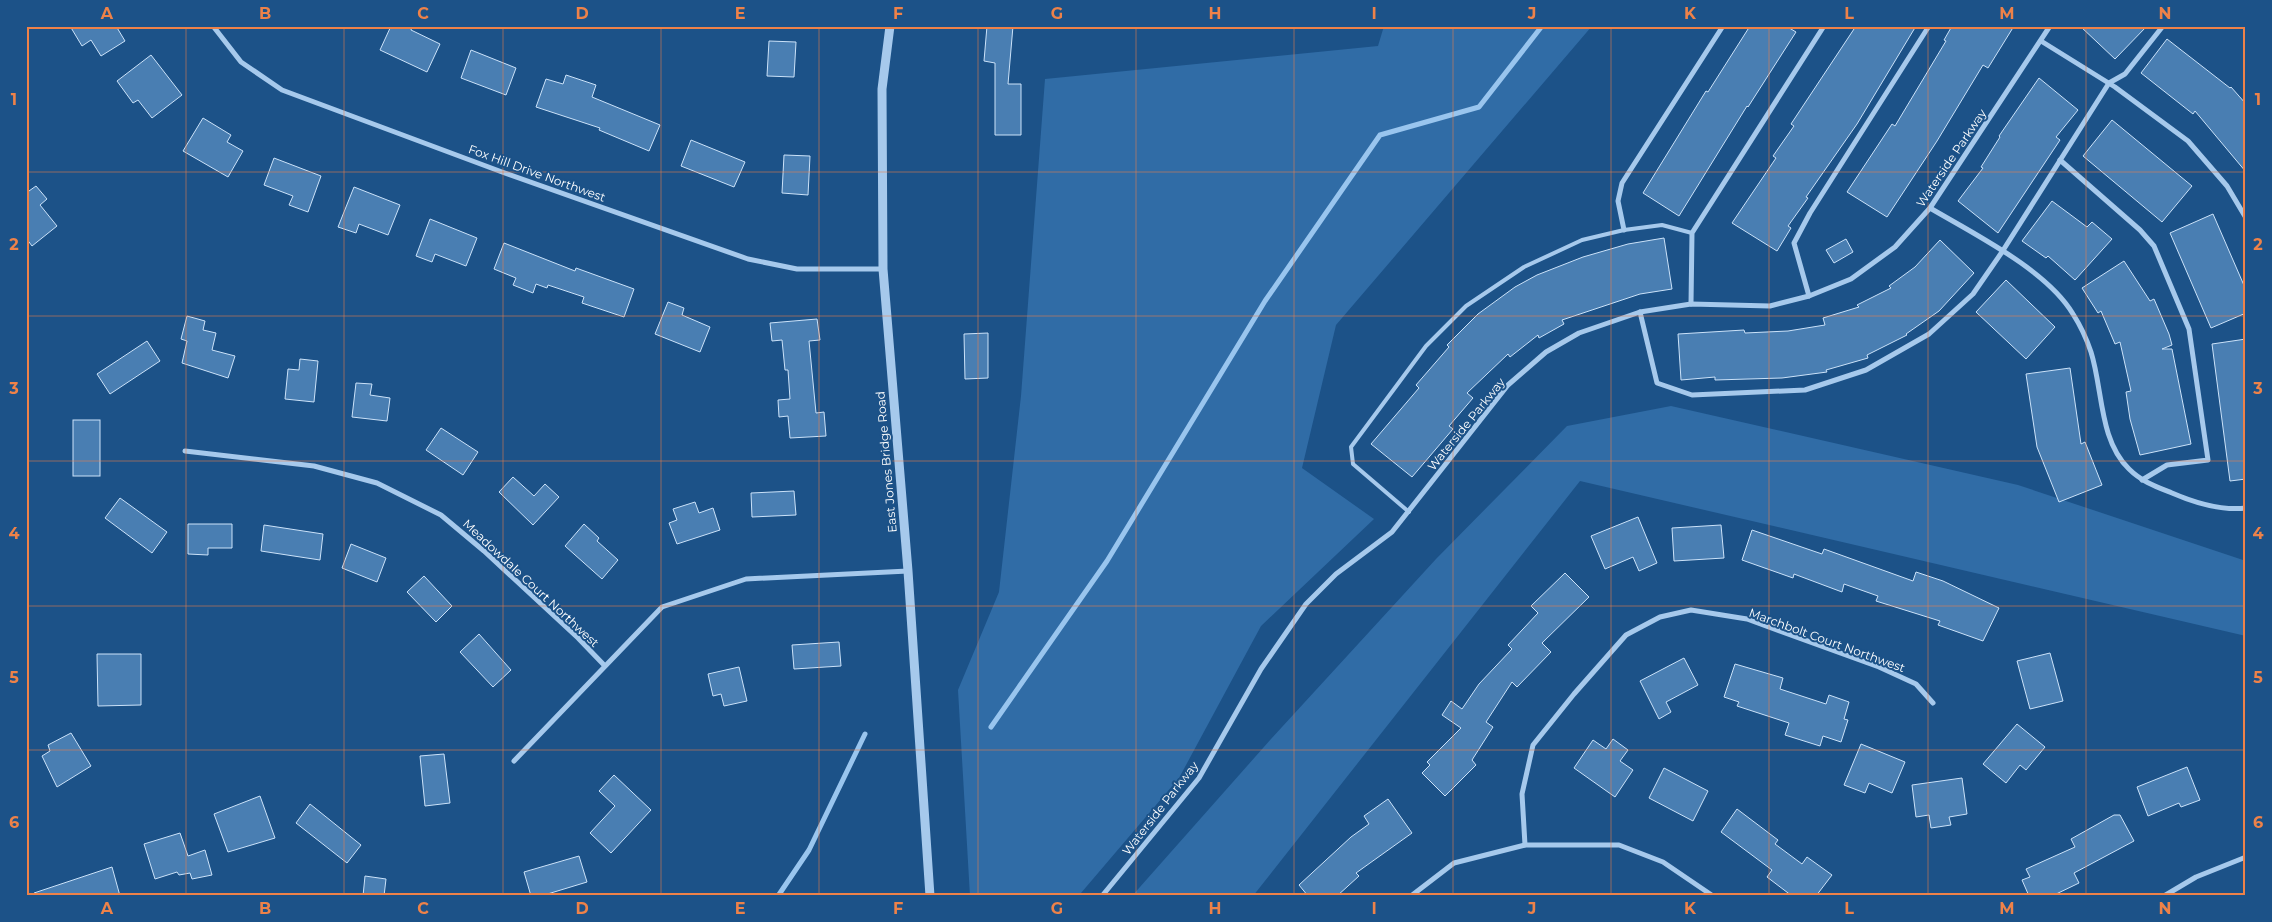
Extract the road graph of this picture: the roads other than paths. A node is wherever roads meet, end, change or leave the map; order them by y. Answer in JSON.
{"nodes":[{"id":1,"x":213,"y":26,"type":"edge"},
{"id":2,"x":890,"y":26,"type":"edge"},
{"id":3,"x":1723,"y":26,"type":"edge"},
{"id":4,"x":1824,"y":26,"type":"edge"},
{"id":5,"x":1929,"y":26,"type":"edge"},
{"id":6,"x":2050,"y":26,"type":"edge"},
{"id":7,"x":2163,"y":26,"type":"edge"},
{"id":8,"x":2041,"y":41,"type":"junction"},
{"id":9,"x":2109,"y":83,"type":"junction"},
{"id":10,"x":2060,"y":160,"type":"junction"},
{"id":11,"x":1930,"y":208,"type":"junction"},
{"id":12,"x":2246,"y":218,"type":"edge"},
{"id":13,"x":1624,"y":230,"type":"junction"},
{"id":14,"x":1692,"y":234,"type":"junction"},
{"id":15,"x":2002,"y":252,"type":"junction"},
{"id":16,"x":883,"y":269,"type":"junction"},
{"id":17,"x":1809,"y":296,"type":"junction"},
{"id":18,"x":1691,"y":304,"type":"junction"},
{"id":19,"x":1640,"y":312,"type":"junction"},
{"id":20,"x":185,"y":451,"type":"dead end"},
{"id":21,"x":2142,"y":480,"type":"junction"},
{"id":22,"x":2246,"y":508,"type":"edge"},
{"id":23,"x":1409,"y":512,"type":"junction"},
{"id":24,"x":908,"y":571,"type":"junction"},
{"id":25,"x":604,"y":666,"type":"junction"},
{"id":26,"x":1933,"y":703,"type":"dead end"},
{"id":27,"x":514,"y":761,"type":"dead end"},
{"id":28,"x":1525,"y":845,"type":"junction"},
{"id":29,"x":2246,"y":857,"type":"edge"},
{"id":30,"x":930,"y":896,"type":"edge"},
{"id":31,"x":1102,"y":896,"type":"edge"},
{"id":32,"x":1411,"y":896,"type":"edge"},
{"id":33,"x":1713,"y":896,"type":"edge"},
{"id":34,"x":2164,"y":896,"type":"edge"}],
"edges":[{"from":1,"to":16,"type":"street","name":"Fox Hill Drive Northwest"},
{"from":2,"to":16,"type":"street","name":"East Jones Bridge Road"},
{"from":3,"to":13,"type":"street"},
{"from":4,"to":14,"type":"street"},
{"from":5,"to":17,"type":"street"},
{"from":6,"to":8,"type":"street","name":"Waterside Parkway"},
{"from":7,"to":9,"type":"street"},
{"from":8,"to":9,"type":"street"},
{"from":8,"to":11,"type":"street","name":"Waterside Parkway"},
{"from":9,"to":10,"type":"street"},
{"from":9,"to":12,"type":"street"},
{"from":10,"to":15,"type":"street"},
{"from":10,"to":21,"type":"street"},
{"from":11,"to":15,"type":"street"},
{"from":11,"to":17,"type":"street","name":"Waterside Parkway"},
{"from":13,"to":14,"type":"lane"},
{"from":13,"to":23,"type":"lane"},
{"from":14,"to":18,"type":"street"},
{"from":15,"to":19,"type":"street"},
{"from":15,"to":21,"type":"street"},
{"from":16,"to":24,"type":"street","name":"East Jones Bridge Road"},
{"from":17,"to":18,"type":"street","name":"Waterside Parkway"},
{"from":18,"to":19,"type":"street","name":"Waterside Parkway"},
{"from":19,"to":23,"type":"street","name":"Waterside Parkway"},
{"from":20,"to":25,"type":"street","name":"Meadowdale Court Northwest"},
{"from":21,"to":22,"type":"street"},
{"from":23,"to":31,"type":"street","name":"Waterside Parkway"},
{"from":24,"to":25,"type":"street"},
{"from":24,"to":30,"type":"street","name":"East Jones Bridge Road"},
{"from":25,"to":27,"type":"street"},
{"from":26,"to":28,"type":"street","name":"Marchbolt Court Northwest"},
{"from":28,"to":32,"type":"street"},
{"from":28,"to":33,"type":"street"},
{"from":29,"to":34,"type":"street"}]}
